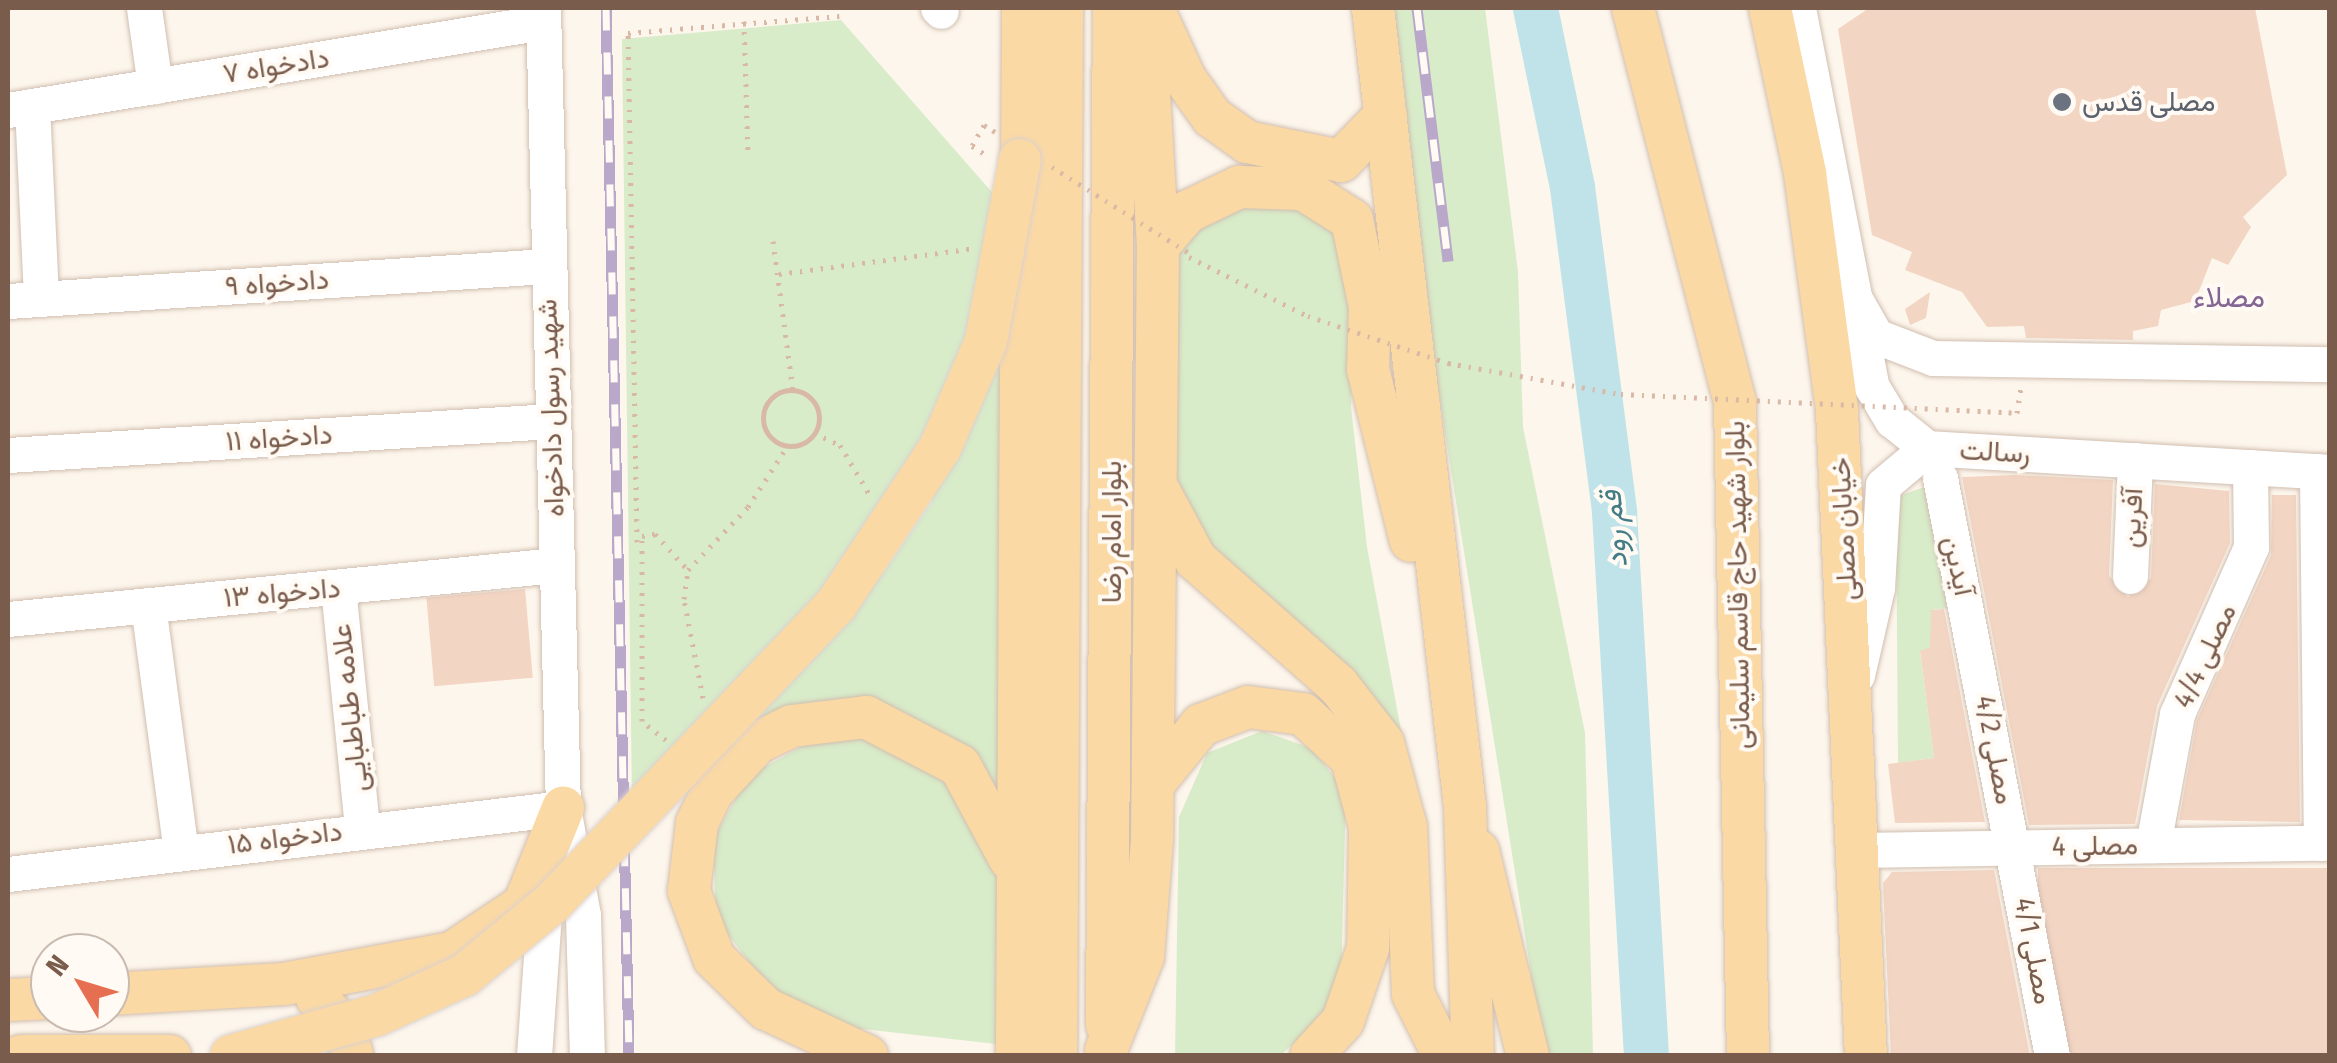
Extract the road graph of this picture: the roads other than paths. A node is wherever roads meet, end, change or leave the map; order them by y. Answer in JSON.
{"nodes":[{"id":1,"x":144,"y":8,"type":"edge"},
{"id":2,"x":1023,"y":8,"type":"edge"},
{"id":3,"x":1062,"y":8,"type":"edge"},
{"id":4,"x":1114,"y":8,"type":"edge"},
{"id":5,"x":1144,"y":8,"type":"edge"},
{"id":6,"x":1152,"y":8,"type":"edge"},
{"id":7,"x":1373,"y":8,"type":"edge"},
{"id":8,"x":1633,"y":8,"type":"edge"},
{"id":9,"x":1770,"y":8,"type":"edge"},
{"id":10,"x":1798,"y":8,"type":"edge"},
{"id":11,"x":543,"y":15,"type":"edge"},
{"id":12,"x":156,"y":86,"type":"junction"},
{"id":13,"x":20,"y":108,"type":"edge"},
{"id":14,"x":1386,"y":115,"type":"junction"},
{"id":15,"x":1026,"y":154,"type":"junction"},
{"id":16,"x":1180,"y":252,"type":"junction"},
{"id":17,"x":546,"y":266,"type":"junction"},
{"id":18,"x":1848,"y":287,"type":"junction"},
{"id":19,"x":24,"y":300,"type":"edge"},
{"id":20,"x":2330,"y":364,"type":"edge"},
{"id":21,"x":551,"y":421,"type":"junction"},
{"id":22,"x":8,"y":455,"type":"edge"},
{"id":23,"x":1935,"y":458,"type":"junction"},
{"id":24,"x":2135,"y":460,"type":"junction"},
{"id":25,"x":2250,"y":467,"type":"junction"},
{"id":26,"x":2323,"y":472,"type":"edge"},
{"id":27,"x":1154,"y":476,"type":"junction"},
{"id":28,"x":556,"y":566,"type":"junction"},
{"id":29,"x":2130,"y":576,"type":"dead end"},
{"id":30,"x":338,"y":588,"type":"junction"},
{"id":31,"x":148,"y":605,"type":"junction"},
{"id":32,"x":8,"y":618,"type":"edge"},
{"id":33,"x":1976,"y":653,"type":"joint"},
{"id":34,"x":1448,"y":686,"type":"junction"},
{"id":35,"x":1853,"y":692,"type":"junction"},
{"id":36,"x":1154,"y":783,"type":"junction"},
{"id":37,"x":1465,"y":807,"type":"junction"},
{"id":38,"x":564,"y":808,"type":"junction"},
{"id":39,"x":362,"y":828,"type":"junction"},
{"id":40,"x":2325,"y":843,"type":"edge"},
{"id":41,"x":2154,"y":846,"type":"junction"},
{"id":42,"x":2014,"y":847,"type":"junction"},
{"id":43,"x":1860,"y":850,"type":"junction"},
{"id":44,"x":181,"y":851,"type":"junction"},
{"id":45,"x":8,"y":874,"type":"edge"},
{"id":46,"x":1019,"y":884,"type":"junction"},
{"id":47,"x":284,"y":984,"type":"junction"},
{"id":48,"x":130,"y":993,"type":"edge"},
{"id":49,"x":68,"y":1053,"type":"edge"},
{"id":50,"x":1106,"y":1053,"type":"edge"},
{"id":51,"x":21,"y":1056,"type":"edge"},
{"id":52,"x":170,"y":1056,"type":"edge"},
{"id":53,"x":232,"y":1056,"type":"edge"},
{"id":54,"x":352,"y":1056,"type":"edge"},
{"id":55,"x":534,"y":1056,"type":"edge"},
{"id":56,"x":587,"y":1056,"type":"edge"},
{"id":57,"x":867,"y":1056,"type":"edge"},
{"id":58,"x":1017,"y":1056,"type":"edge"},
{"id":59,"x":1056,"y":1056,"type":"edge"},
{"id":60,"x":1311,"y":1056,"type":"edge"},
{"id":61,"x":1444,"y":1056,"type":"edge"},
{"id":62,"x":1472,"y":1056,"type":"edge"},
{"id":63,"x":1528,"y":1056,"type":"edge"},
{"id":64,"x":1748,"y":1056,"type":"edge"},
{"id":65,"x":1866,"y":1056,"type":"edge"},
{"id":66,"x":2052,"y":1056,"type":"edge"}],
"edges":[{"from":1,"to":12,"type":"street"},
{"from":2,"to":15,"type":"main road"},
{"from":3,"to":59,"type":"main road","name":"بلوار امام رضا"},
{"from":4,"to":50,"type":"main road","name":"بلوار امام رضا"},
{"from":5,"to":16,"type":"main road"},
{"from":6,"to":14,"type":"main road"},
{"from":7,"to":14,"type":"main road"},
{"from":8,"to":64,"type":"main road","name":"بلوار شهید حاج قاسم سلیمانی"},
{"from":9,"to":35,"type":"main road","name":"خیابان مصلی"},
{"from":10,"to":18,"type":"street"},
{"from":11,"to":12,"type":"street","name":"دادخواه ۷"},
{"from":11,"to":17,"type":"street","name":"شهید رسول دادخواه"},
{"from":12,"to":13,"type":"street","name":"دادخواه ۷"},
{"from":13,"to":19,"type":"street"},
{"from":14,"to":34,"type":"main road"},
{"from":15,"to":46,"type":"main road"},
{"from":15,"to":53,"type":"main road","bridge":true},
{"from":16,"to":27,"type":"main road"},
{"from":16,"to":34,"type":"main road"},
{"from":17,"to":19,"type":"street","name":"دادخواه ۹"},
{"from":17,"to":21,"type":"street","name":"شهید رسول دادخواه"},
{"from":18,"to":20,"type":"street"},
{"from":18,"to":23,"type":"street"},
{"from":21,"to":22,"type":"street","name":"دادخواه ۱۱"},
{"from":21,"to":28,"type":"street","name":"شهید رسول دادخواه"},
{"from":23,"to":24,"type":"street","name":"رسالت"},
{"from":23,"to":33,"type":"street","name":"آیدین"},
{"from":23,"to":35,"type":"street","name":"رسالت"},
{"from":24,"to":25,"type":"street","name":"رسالت"},
{"from":24,"to":29,"type":"street","name":"آفرین"},
{"from":25,"to":26,"type":"street","name":"رسالت"},
{"from":25,"to":41,"type":"street","name":"مصلی 4/4"},
{"from":26,"to":40,"type":"street"},
{"from":27,"to":36,"type":"main road"},
{"from":27,"to":61,"type":"main road"},
{"from":28,"to":30,"type":"street","name":"دادخواه ۱۳"},
{"from":28,"to":38,"type":"street","name":"شهید رسول دادخواه"},
{"from":30,"to":31,"type":"street","name":"دادخواه ۱۳"},
{"from":30,"to":39,"type":"street","name":"علامه طباطبایی"},
{"from":31,"to":32,"type":"street","name":"دادخواه ۱۳"},
{"from":31,"to":44,"type":"street"},
{"from":33,"to":42,"type":"street","name":"مصلی 4/2"},
{"from":34,"to":37,"type":"main road"},
{"from":35,"to":43,"type":"main road","name":"خیابان مصلی"},
{"from":36,"to":50,"type":"main road"},
{"from":36,"to":60,"type":"main road"},
{"from":37,"to":62,"type":"main road"},
{"from":37,"to":63,"type":"main road"},
{"from":38,"to":39,"type":"street","name":"دادخواه ۱۵"},
{"from":38,"to":47,"type":"main road"},
{"from":38,"to":55,"type":"street","name":"شهید رسول دادخواه"},
{"from":38,"to":56,"type":"street","name":"شهید رسول دادخواه"},
{"from":39,"to":44,"type":"street","name":"دادخواه ۱۵"},
{"from":40,"to":41,"type":"street","name":"مصلی 4"},
{"from":41,"to":42,"type":"street","name":"مصلی 4"},
{"from":42,"to":43,"type":"street","name":"مصلی 4"},
{"from":42,"to":66,"type":"street","name":"مصلی 4/1"},
{"from":43,"to":65,"type":"main road","name":"خیابان مصلی"},
{"from":44,"to":45,"type":"street","name":"دادخواه ۱۵"},
{"from":46,"to":57,"type":"main road"},
{"from":46,"to":58,"type":"main road"},
{"from":47,"to":48,"type":"main road"},
{"from":47,"to":54,"type":"main road"},
{"from":49,"to":51,"type":"main road"},
{"from":49,"to":52,"type":"main road"}]}
